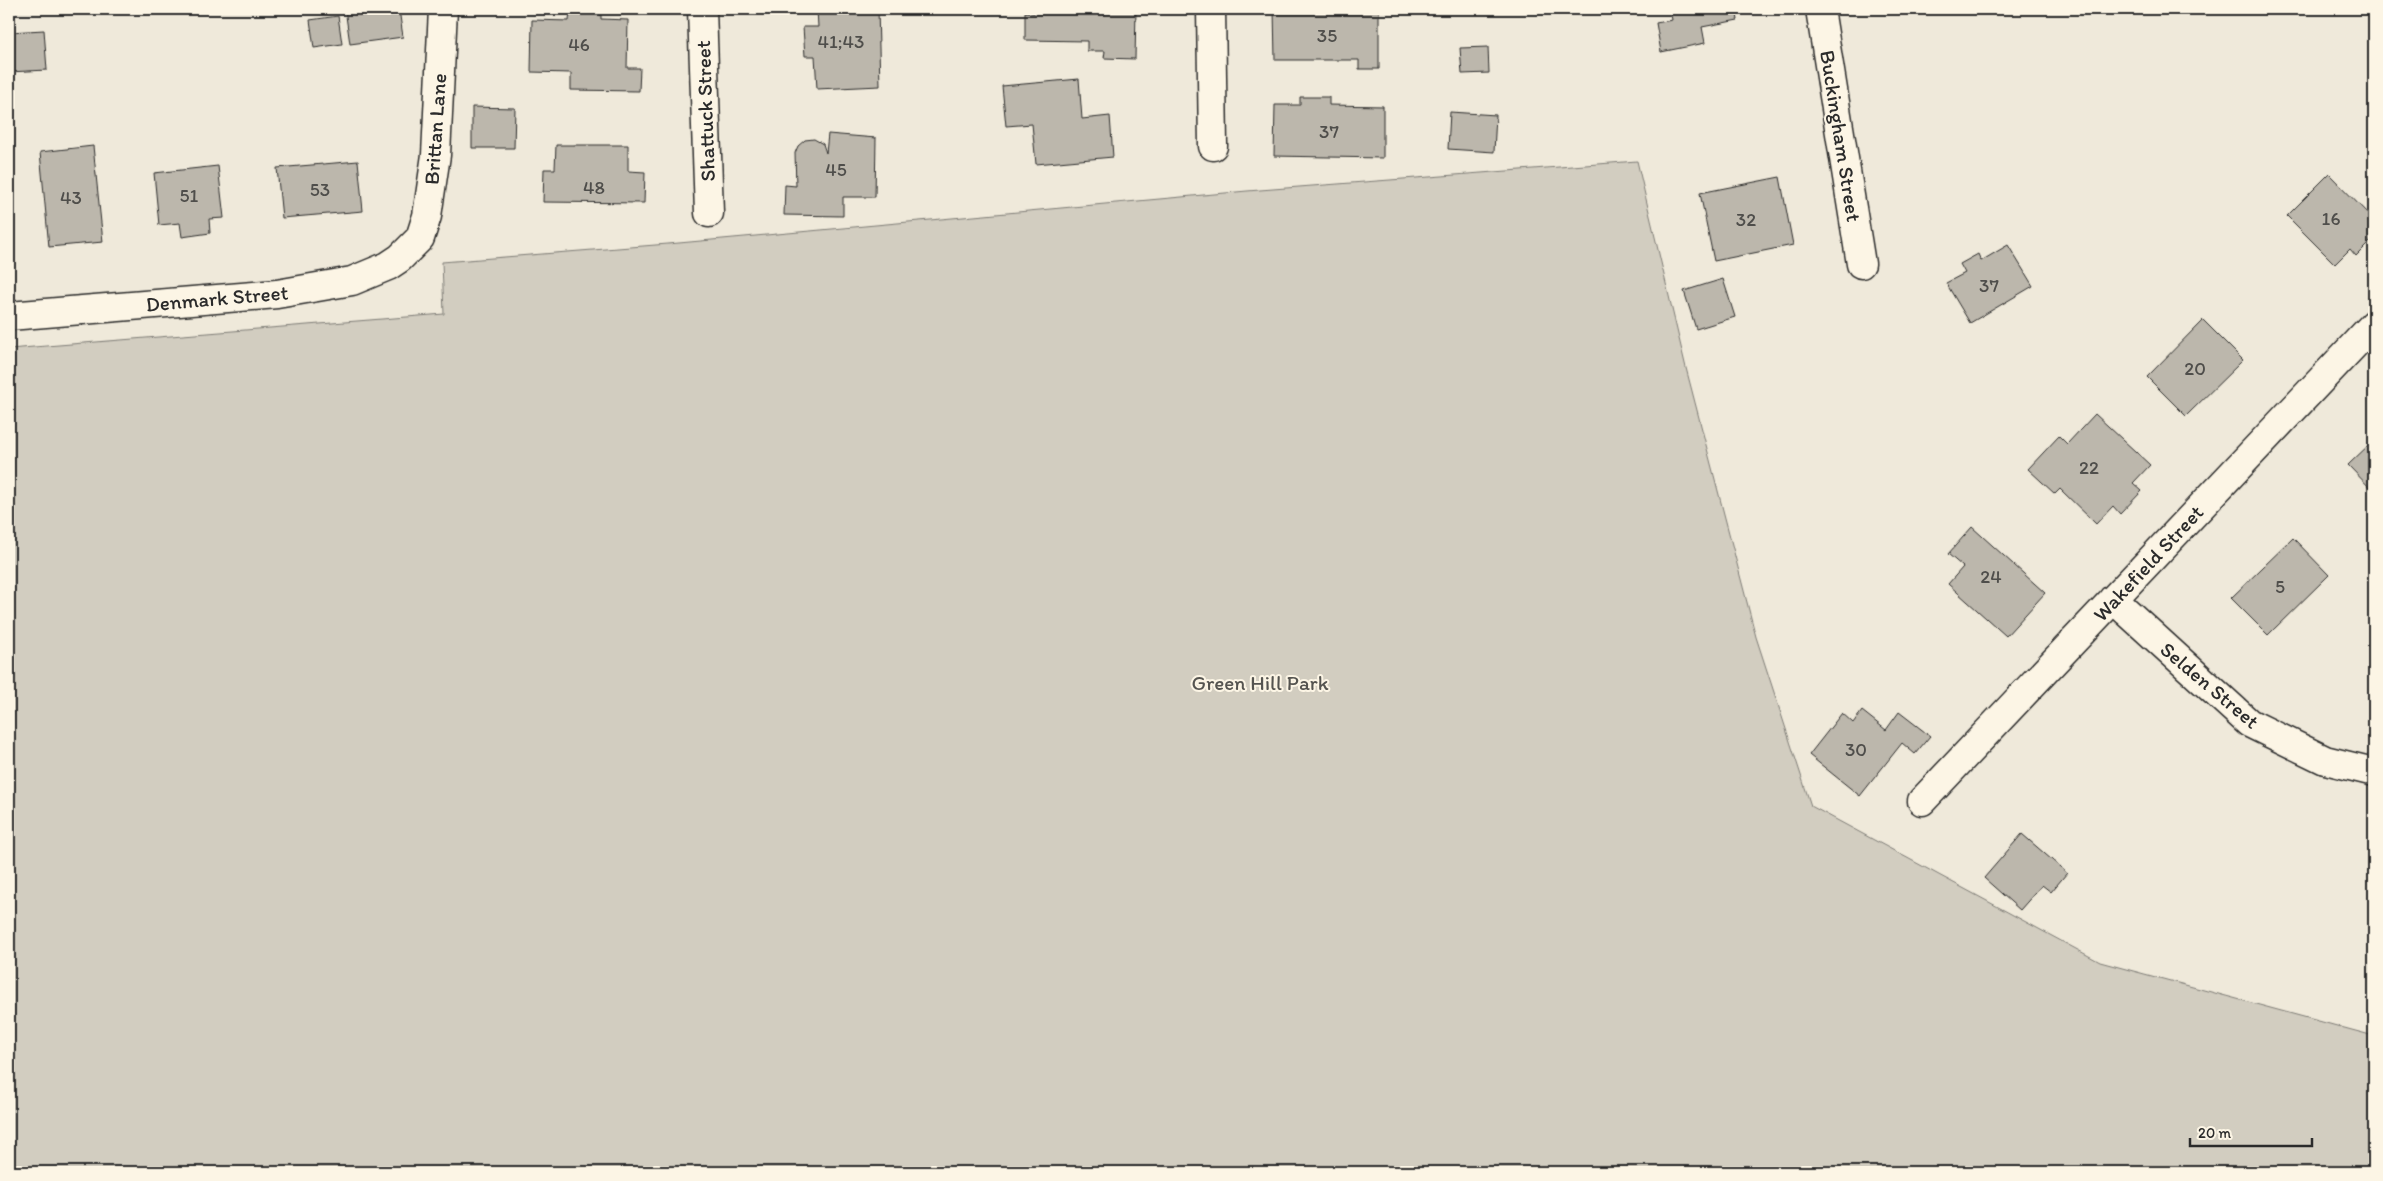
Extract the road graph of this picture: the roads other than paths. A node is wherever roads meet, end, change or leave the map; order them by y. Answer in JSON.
{"nodes":[{"id":1,"x":443,"y":9,"type":"edge"},
{"id":2,"x":702,"y":9,"type":"edge"},
{"id":3,"x":1211,"y":9,"type":"edge"},
{"id":4,"x":1820,"y":9,"type":"edge"},
{"id":5,"x":1213,"y":146,"type":"dead end"},
{"id":6,"x":709,"y":213,"type":"dead end"},
{"id":7,"x":414,"y":246,"type":"joint"},
{"id":8,"x":1861,"y":264,"type":"dead end"},
{"id":9,"x":9,"y":316,"type":"edge"},
{"id":10,"x":2374,"y":324,"type":"edge"},
{"id":11,"x":2113,"y":600,"type":"junction"},
{"id":12,"x":2374,"y":772,"type":"edge"},
{"id":13,"x":1922,"y":801,"type":"dead end"}],
"edges":[{"from":1,"to":7,"type":"street","name":"Brittan Lane"},
{"from":2,"to":6,"type":"street","name":"Shattuck Street"},
{"from":3,"to":5,"type":"street"},
{"from":4,"to":8,"type":"street","name":"Buckingham Street"},
{"from":7,"to":9,"type":"street","name":"Denmark Street"},
{"from":10,"to":11,"type":"street","name":"Wakefield Street"},
{"from":11,"to":12,"type":"street","name":"Selden Street"},
{"from":11,"to":13,"type":"street","name":"Wakefield Street"}]}
